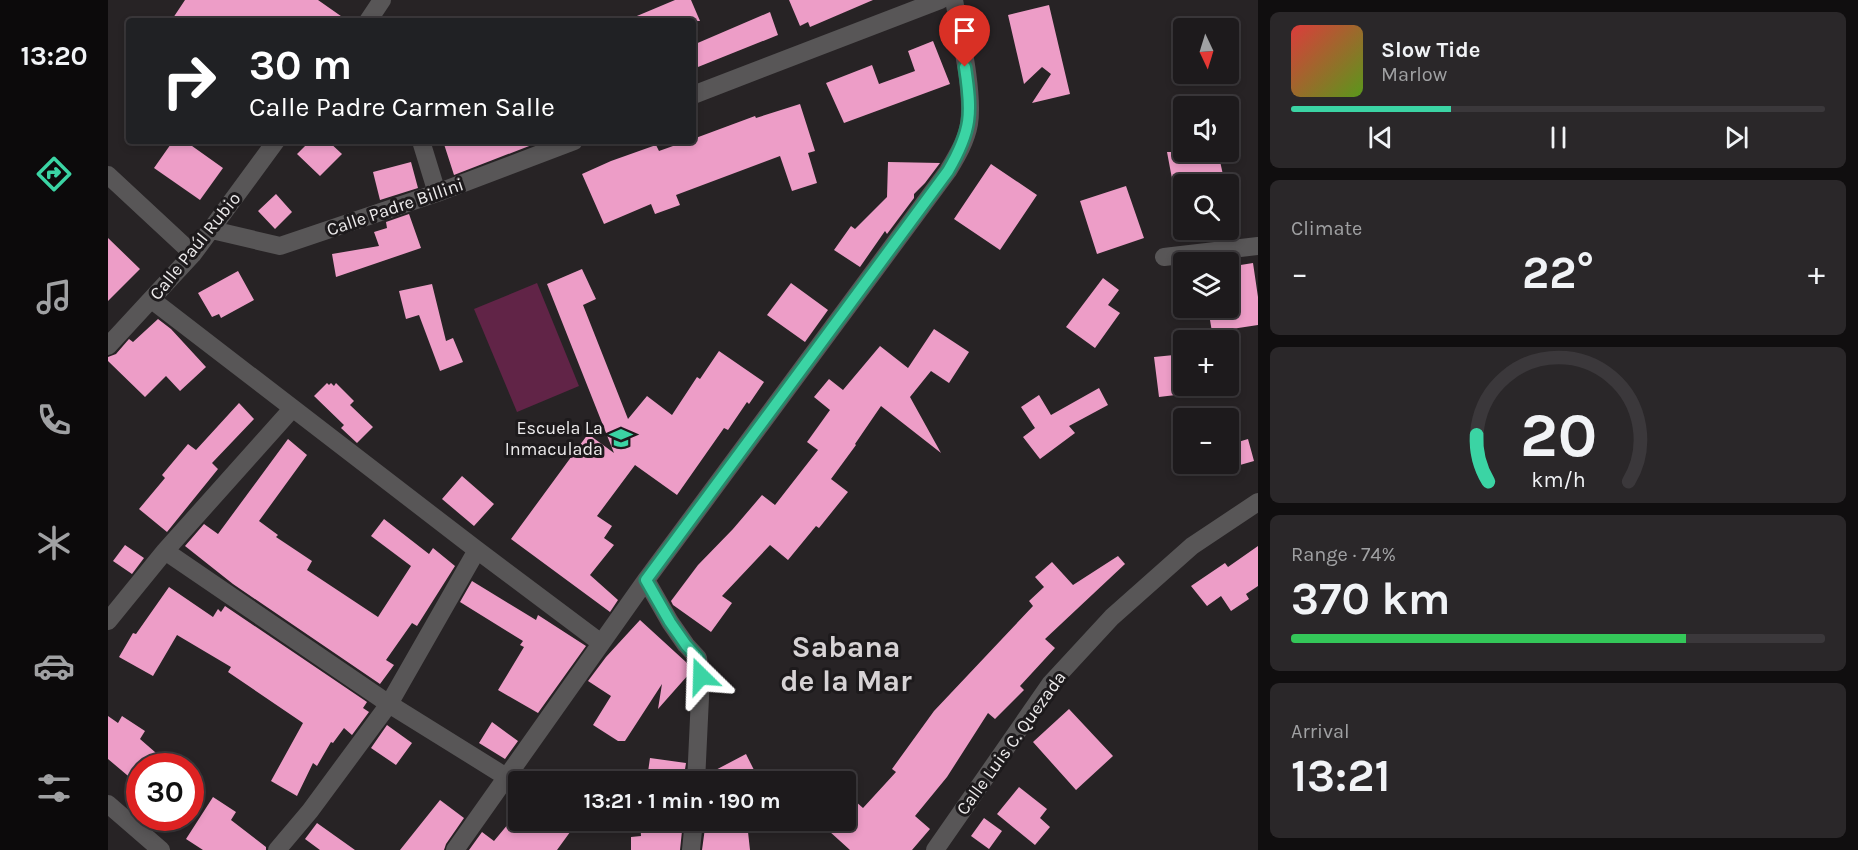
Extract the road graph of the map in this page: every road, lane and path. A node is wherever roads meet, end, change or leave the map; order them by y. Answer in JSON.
{"nodes":[{"id":1,"x":940,"y":0,"type":"edge"},
{"id":2,"x":954,"y":0,"type":"edge"},
{"id":3,"x":696,"y":94,"type":"edge"},
{"id":4,"x":274,"y":144,"type":"edge"},
{"id":5,"x":422,"y":144,"type":"edge"},
{"id":6,"x":565,"y":144,"type":"edge"},
{"id":7,"x":108,"y":175,"type":"edge"},
{"id":8,"x":437,"y":194,"type":"junction"},
{"id":9,"x":212,"y":230,"type":"junction"},
{"id":10,"x":1258,"y":246,"type":"edge"},
{"id":11,"x":193,"y":254,"type":"junction"},
{"id":12,"x":1164,"y":256,"type":"dead end"},
{"id":13,"x":152,"y":300,"type":"junction"},
{"id":14,"x":108,"y":346,"type":"edge"},
{"id":15,"x":292,"y":409,"type":"junction"},
{"id":16,"x":1258,"y":502,"type":"edge"},
{"id":17,"x":477,"y":550,"type":"junction"},
{"id":18,"x":165,"y":551,"type":"junction"},
{"id":19,"x":646,"y":580,"type":"junction"},
{"id":20,"x":108,"y":621,"type":"edge"},
{"id":21,"x":601,"y":643,"type":"junction"},
{"id":22,"x":389,"y":704,"type":"junction"},
{"id":23,"x":513,"y":771,"type":"edge"},
{"id":24,"x":697,"y":771,"type":"edge"},
{"id":25,"x":508,"y":778,"type":"joint"},
{"id":26,"x":108,"y":804,"type":"edge"},
{"id":27,"x":693,"y":831,"type":"edge"},
{"id":28,"x":160,"y":850,"type":"edge"},
{"id":29,"x":277,"y":850,"type":"edge"},
{"id":30,"x":456,"y":850,"type":"edge"},
{"id":31,"x":691,"y":850,"type":"edge"},
{"id":32,"x":935,"y":850,"type":"edge"}],
"edges":[{"from":1,"to":3,"type":"street"},
{"from":2,"to":19,"type":"street"},
{"from":4,"to":9,"type":"street","name":"Calle Paúl Rubio"},
{"from":5,"to":8,"type":"street"},
{"from":6,"to":8,"type":"street","name":"Calle Padre Billini"},
{"from":7,"to":11,"type":"street"},
{"from":8,"to":9,"type":"street","name":"Calle Padre Billini"},
{"from":9,"to":11,"type":"street","name":"Calle Paúl Rubio"},
{"from":10,"to":12,"type":"street"},
{"from":11,"to":13,"type":"street","name":"Calle Paúl Rubio"},
{"from":13,"to":14,"type":"street","name":"Calle Paúl Rubio"},
{"from":13,"to":15,"type":"street"},
{"from":15,"to":17,"type":"street"},
{"from":15,"to":18,"type":"street"},
{"from":16,"to":32,"type":"street","name":"Calle Luis C. Quezada"},
{"from":17,"to":21,"type":"street"},
{"from":17,"to":22,"type":"street"},
{"from":18,"to":20,"type":"street"},
{"from":18,"to":22,"type":"street"},
{"from":19,"to":21,"type":"street"},
{"from":19,"to":24,"type":"street"},
{"from":21,"to":23,"type":"street"},
{"from":22,"to":25,"type":"street"},
{"from":22,"to":29,"type":"street"},
{"from":25,"to":30,"type":"street"},
{"from":26,"to":28,"type":"street"},
{"from":27,"to":31,"type":"street"}]}
